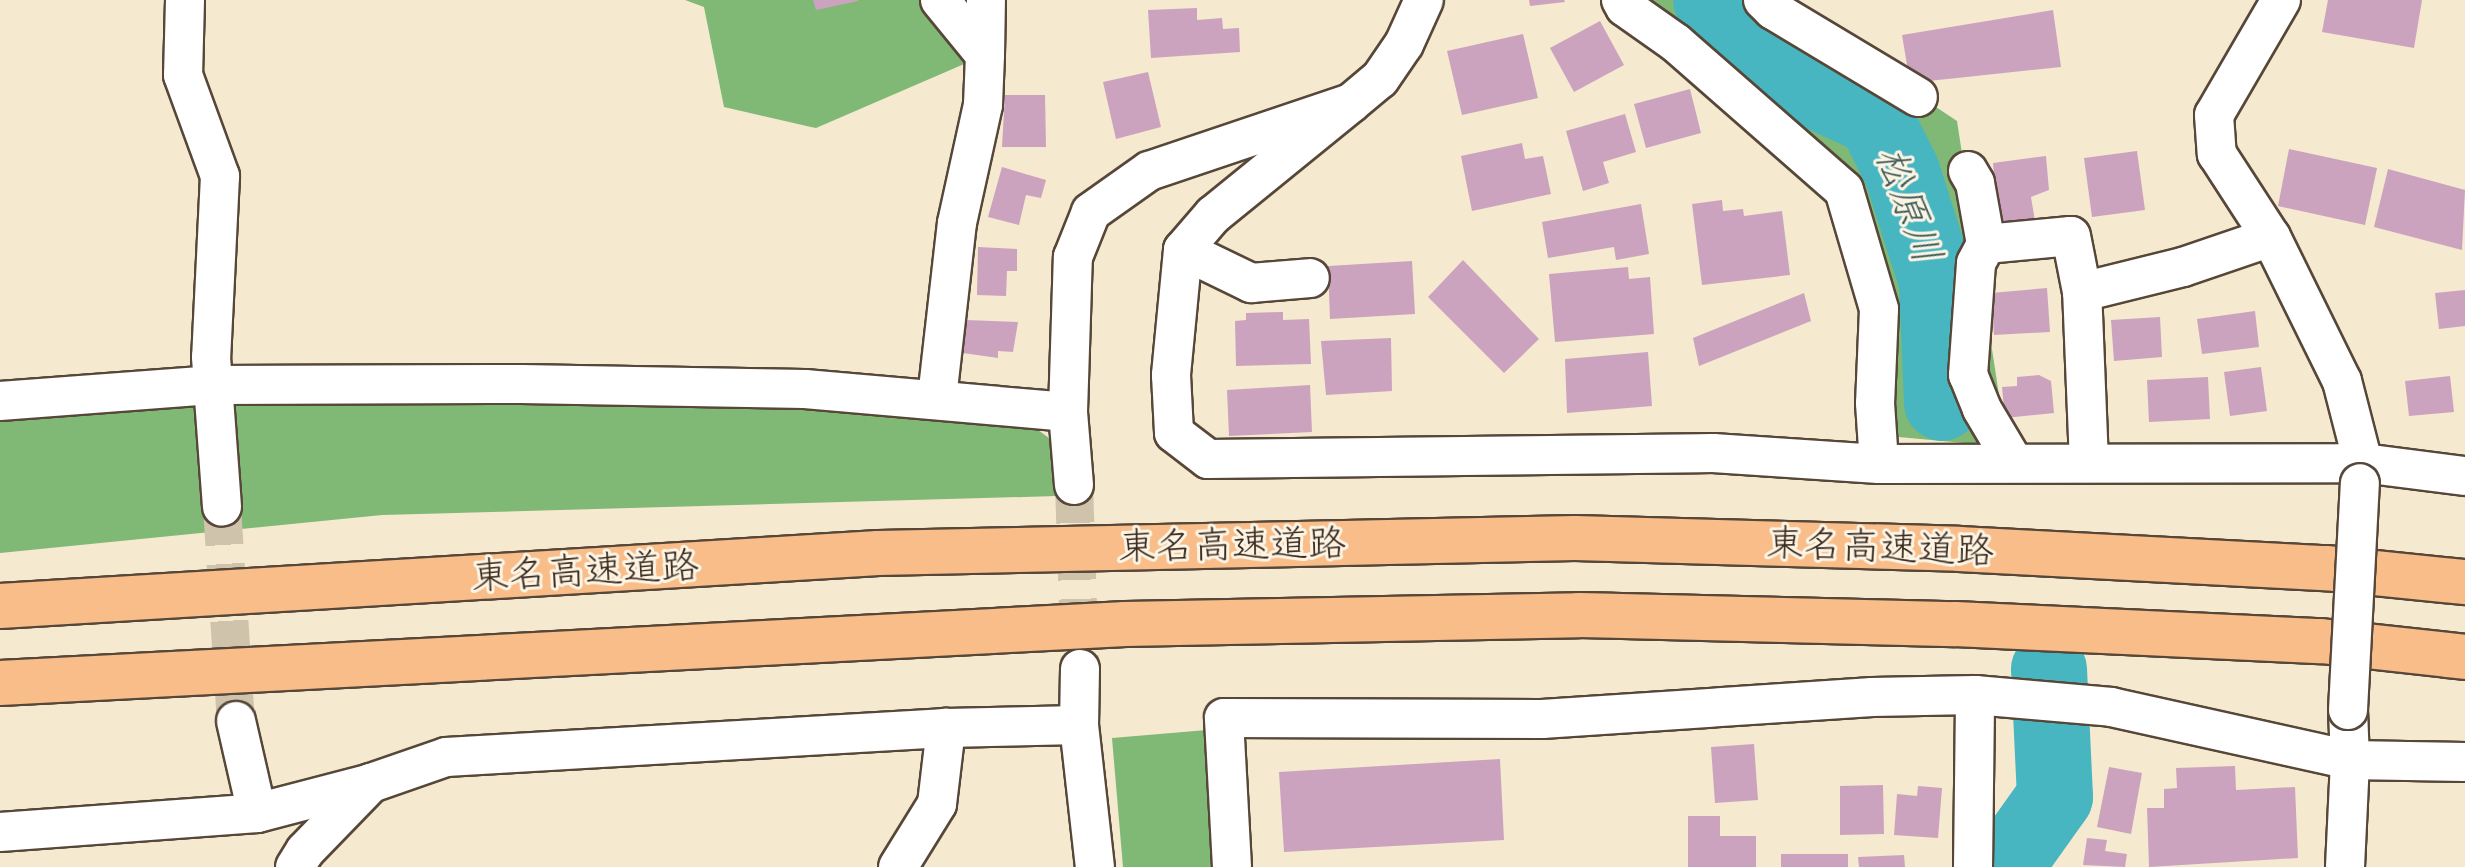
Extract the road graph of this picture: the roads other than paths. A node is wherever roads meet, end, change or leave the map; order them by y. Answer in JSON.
{"nodes":[{"id":1,"x":185,"y":0,"type":"edge"},
{"id":2,"x":940,"y":0,"type":"edge"},
{"id":3,"x":986,"y":0,"type":"edge"},
{"id":4,"x":1424,"y":0,"type":"edge"},
{"id":5,"x":1621,"y":0,"type":"edge"},
{"id":6,"x":1763,"y":0,"type":"edge"},
{"id":7,"x":2281,"y":0,"type":"edge"},
{"id":8,"x":985,"y":55,"type":"junction"},
{"id":9,"x":1918,"y":97,"type":"dead end"},
{"id":10,"x":1351,"y":103,"type":"junction"},
{"id":11,"x":1968,"y":171,"type":"dead end"},
{"id":12,"x":2271,"y":237,"type":"junction"},
{"id":13,"x":1986,"y":244,"type":"junction"},
{"id":14,"x":1183,"y":250,"type":"junction"},
{"id":15,"x":1310,"y":278,"type":"dead end"},
{"id":16,"x":2082,"y":292,"type":"junction"},
{"id":17,"x":214,"y":385,"type":"junction"},
{"id":18,"x":937,"y":398,"type":"junction"},
{"id":19,"x":0,"y":401,"type":"edge"},
{"id":20,"x":1068,"y":412,"type":"junction"},
{"id":21,"x":2014,"y":463,"type":"junction"},
{"id":22,"x":2089,"y":463,"type":"junction"},
{"id":23,"x":1879,"y":464,"type":"junction"},
{"id":24,"x":2361,"y":473,"type":"junction"},
{"id":25,"x":2465,"y":476,"type":"edge"},
{"id":26,"x":1074,"y":485,"type":"tunnel mouth"},
{"id":27,"x":222,"y":507,"type":"tunnel mouth"},
{"id":28,"x":2465,"y":582,"type":"edge"},
{"id":29,"x":0,"y":606,"type":"edge"},
{"id":30,"x":2465,"y":657,"type":"edge"},
{"id":31,"x":1080,"y":669,"type":"tunnel mouth"},
{"id":32,"x":0,"y":683,"type":"edge"},
{"id":33,"x":1989,"y":696,"type":"junction"},
{"id":34,"x":236,"y":721,"type":"tunnel mouth"},
{"id":35,"x":1079,"y":725,"type":"junction"},
{"id":36,"x":946,"y":728,"type":"junction"},
{"id":37,"x":2350,"y":760,"type":"junction"},
{"id":38,"x":2465,"y":762,"type":"edge"},
{"id":39,"x":371,"y":783,"type":"junction"},
{"id":40,"x":257,"y":813,"type":"junction"},
{"id":41,"x":0,"y":832,"type":"edge"},
{"id":42,"x":295,"y":867,"type":"edge"},
{"id":43,"x":898,"y":867,"type":"edge"},
{"id":44,"x":1095,"y":867,"type":"edge"},
{"id":45,"x":1232,"y":867,"type":"edge"},
{"id":46,"x":1973,"y":867,"type":"edge"},
{"id":47,"x":2345,"y":867,"type":"edge"}],
"edges":[{"from":1,"to":17,"type":"street"},
{"from":2,"to":8,"type":"street"},
{"from":3,"to":8,"type":"street"},
{"from":4,"to":10,"type":"street"},
{"from":5,"to":23,"type":"street"},
{"from":6,"to":9,"type":"street"},
{"from":7,"to":12,"type":"street"},
{"from":8,"to":18,"type":"street"},
{"from":10,"to":14,"type":"street"},
{"from":10,"to":20,"type":"street"},
{"from":11,"to":13,"type":"street"},
{"from":12,"to":16,"type":"street"},
{"from":12,"to":24,"type":"street"},
{"from":13,"to":16,"type":"street"},
{"from":13,"to":21,"type":"street"},
{"from":14,"to":15,"type":"street"},
{"from":14,"to":23,"type":"street"},
{"from":16,"to":22,"type":"street"},
{"from":17,"to":18,"type":"street"},
{"from":17,"to":19,"type":"street"},
{"from":17,"to":27,"type":"street"},
{"from":18,"to":20,"type":"street"},
{"from":20,"to":26,"type":"street"},
{"from":21,"to":22,"type":"street"},
{"from":21,"to":23,"type":"street"},
{"from":22,"to":24,"type":"street"},
{"from":24,"to":25,"type":"street"},
{"from":24,"to":37,"type":"street","bridge":true},
{"from":28,"to":29,"type":"highway","name":"東名高速道路"},
{"from":30,"to":32,"type":"highway","name":"東名高速道路"},
{"from":31,"to":35,"type":"street"},
{"from":33,"to":37,"type":"street"},
{"from":33,"to":45,"type":"street"},
{"from":33,"to":46,"type":"street"},
{"from":34,"to":40,"type":"street"},
{"from":35,"to":36,"type":"street"},
{"from":35,"to":44,"type":"street"},
{"from":36,"to":39,"type":"street"},
{"from":36,"to":43,"type":"street"},
{"from":37,"to":38,"type":"street"},
{"from":37,"to":47,"type":"street"},
{"from":39,"to":40,"type":"street"},
{"from":39,"to":42,"type":"street"},
{"from":40,"to":41,"type":"street"}]}
